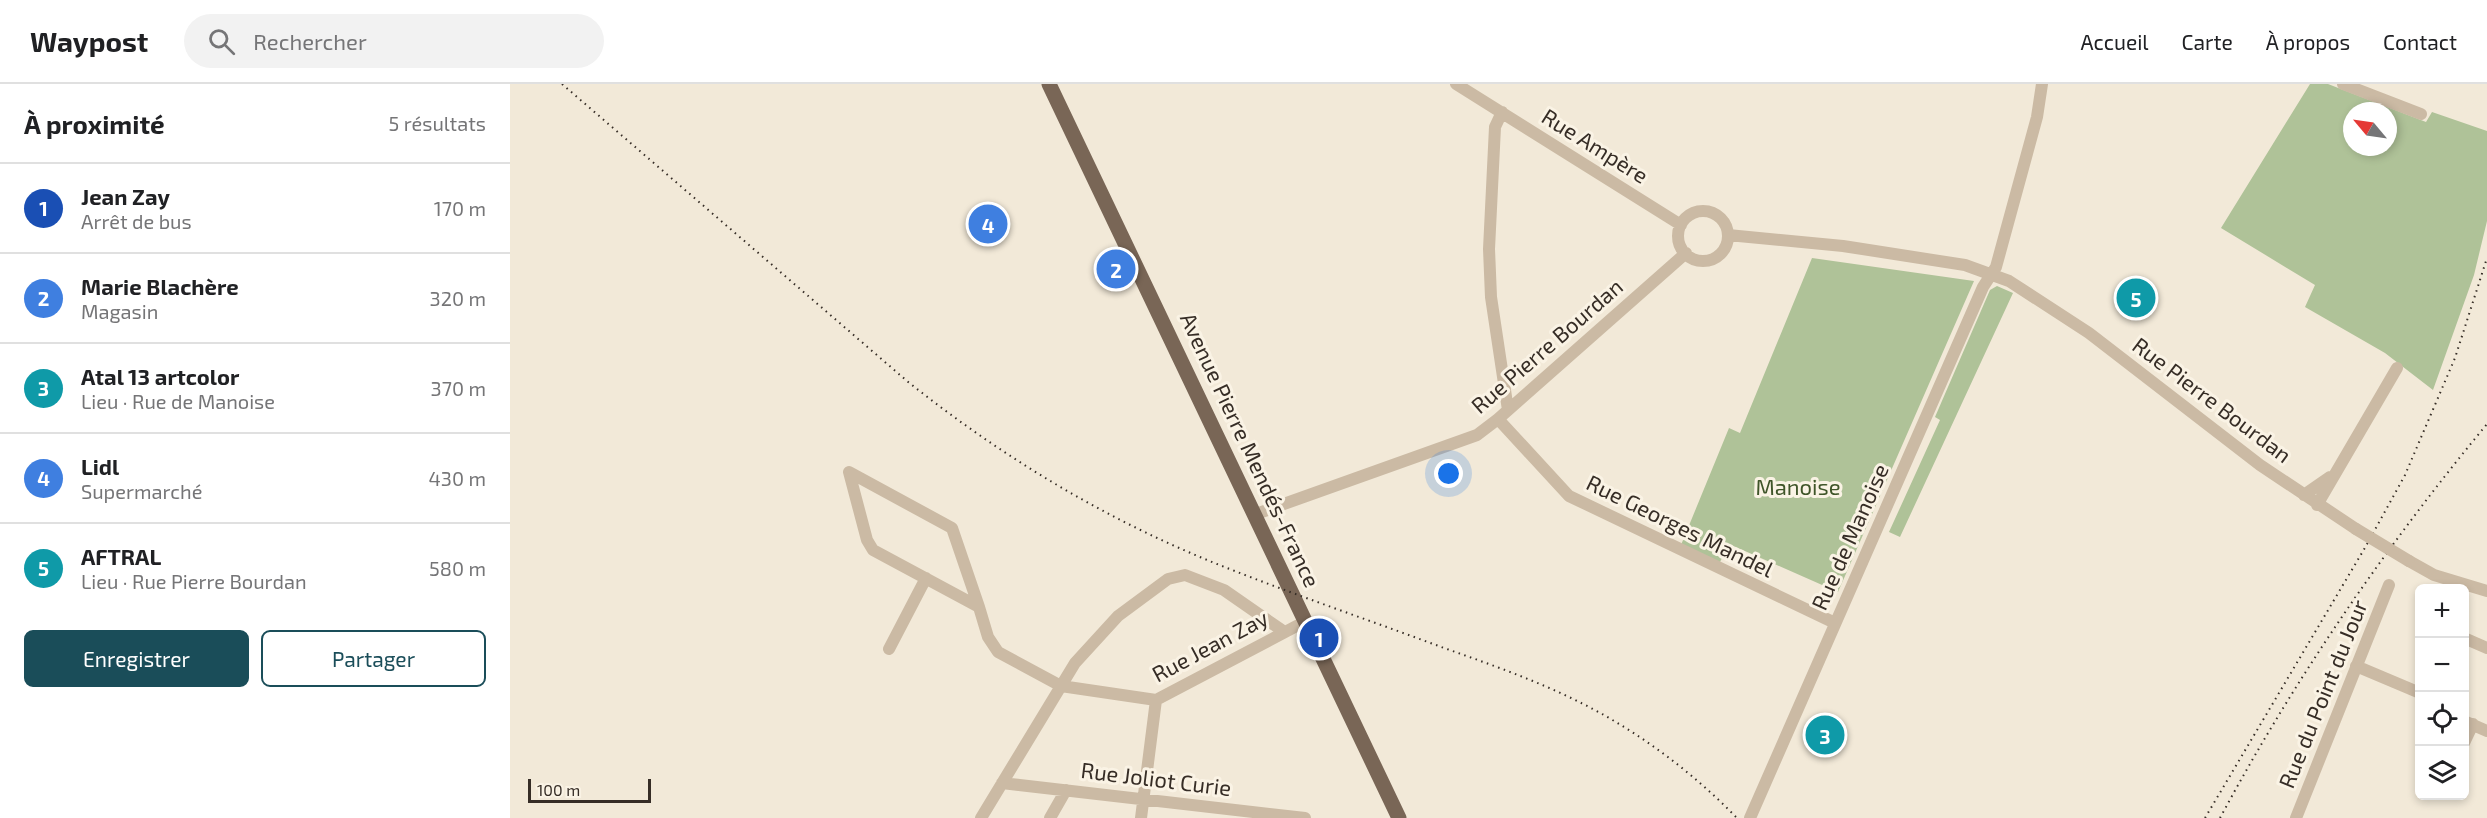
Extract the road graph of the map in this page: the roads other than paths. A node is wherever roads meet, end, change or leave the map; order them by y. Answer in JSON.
{"nodes":[{"id":1,"x":1051,"y":84,"type":"edge"},
{"id":2,"x":1456,"y":84,"type":"edge"},
{"id":3,"x":2042,"y":84,"type":"edge"},
{"id":4,"x":2343,"y":84,"type":"edge"},
{"id":5,"x":1502,"y":112,"type":"junction"},
{"id":6,"x":2421,"y":114,"type":"dead end"},
{"id":7,"x":1681,"y":225,"type":"junction"},
{"id":8,"x":1728,"y":235,"type":"junction"},
{"id":9,"x":1686,"y":253,"type":"junction"},
{"id":10,"x":1992,"y":274,"type":"junction"},
{"id":11,"x":2397,"y":368,"type":"dead end"},
{"id":12,"x":1508,"y":410,"type":"junction"},
{"id":13,"x":1498,"y":419,"type":"junction"},
{"id":14,"x":2326,"y":481,"type":"junction"},
{"id":15,"x":2291,"y":486,"type":"junction"},
{"id":16,"x":2304,"y":495,"type":"junction"},
{"id":17,"x":2317,"y":505,"type":"junction"},
{"id":18,"x":1256,"y":514,"type":"junction"},
{"id":19,"x":926,"y":579,"type":"junction"},
{"id":20,"x":2389,"y":585,"type":"dead end"},
{"id":21,"x":2487,"y":591,"type":"edge"},
{"id":22,"x":979,"y":607,"type":"junction"},
{"id":23,"x":1306,"y":621,"type":"junction"},
{"id":24,"x":1835,"y":623,"type":"junction"},
{"id":25,"x":1283,"y":631,"type":"junction"},
{"id":26,"x":2469,"y":640,"type":"edge"},
{"id":27,"x":2487,"y":648,"type":"edge"},
{"id":28,"x":890,"y":649,"type":"dead end"},
{"id":29,"x":2356,"y":666,"type":"junction"},
{"id":30,"x":1061,"y":686,"type":"junction"},
{"id":31,"x":2418,"y":692,"type":"edge"},
{"id":32,"x":1156,"y":700,"type":"junction"},
{"id":33,"x":2469,"y":723,"type":"edge"},
{"id":34,"x":2487,"y":731,"type":"edge"},
{"id":35,"x":1002,"y":783,"type":"junction"},
{"id":36,"x":1066,"y":790,"type":"junction"},
{"id":37,"x":1145,"y":799,"type":"junction"},
{"id":38,"x":981,"y":818,"type":"edge"},
{"id":39,"x":1050,"y":818,"type":"edge"},
{"id":40,"x":1141,"y":818,"type":"edge"},
{"id":41,"x":1305,"y":818,"type":"edge"},
{"id":42,"x":1399,"y":818,"type":"edge"},
{"id":43,"x":1749,"y":818,"type":"edge"},
{"id":44,"x":2296,"y":818,"type":"edge"}],
"edges":[{"from":1,"to":18,"type":"main road","name":"Avenue Pierre Mendés-France"},
{"from":2,"to":5,"type":"street","name":"Rue Ampère"},
{"from":3,"to":10,"type":"street","name":"Rue de Manoise"},
{"from":4,"to":6,"type":"street"},
{"from":5,"to":7,"type":"street","name":"Rue Ampère"},
{"from":5,"to":12,"type":"street"},
{"from":7,"to":8,"type":"street"},
{"from":7,"to":9,"type":"street"},
{"from":8,"to":9,"type":"street"},
{"from":8,"to":10,"type":"street","name":"Rue Pierre Bourdan"},
{"from":9,"to":12,"type":"street","name":"Rue Pierre Bourdan"},
{"from":10,"to":15,"type":"street","name":"Rue Pierre Bourdan"},
{"from":10,"to":24,"type":"street","name":"Rue de Manoise"},
{"from":11,"to":14,"type":"street"},
{"from":12,"to":13,"type":"street","name":"Rue Pierre Bourdan"},
{"from":13,"to":18,"type":"street","name":"Rue Pierre Bourdan"},
{"from":13,"to":24,"type":"street","name":"Rue Georges Mandel"},
{"from":14,"to":15,"type":"street"},
{"from":14,"to":16,"type":"street"},
{"from":14,"to":17,"type":"street"},
{"from":15,"to":16,"type":"street","name":"Rue Pierre Bourdan"},
{"from":16,"to":17,"type":"street","name":"Rue Pierre Bourdan"},
{"from":17,"to":21,"type":"street","name":"Rue Pierre Bourdan","bridge":true},
{"from":18,"to":23,"type":"main road","name":"Avenue Pierre Mendés-France"},
{"from":19,"to":22,"type":"street"},
{"from":19,"to":22,"type":"street","name":"Rue Jean Zay"},
{"from":19,"to":28,"type":"street"},
{"from":20,"to":29,"type":"street","name":"Rue du Point du Jour"},
{"from":22,"to":30,"type":"street","name":"Rue Jean Zay"},
{"from":23,"to":25,"type":"street","name":"Rue Jean Zay"},
{"from":23,"to":42,"type":"main road","name":"Avenue Pierre Mendés-France"},
{"from":24,"to":43,"type":"street","name":"Rue de Manoise"},
{"from":25,"to":30,"type":"street"},
{"from":25,"to":32,"type":"street","name":"Rue Jean Zay"},
{"from":26,"to":27,"type":"street"},
{"from":29,"to":31,"type":"street"},
{"from":29,"to":44,"type":"street","name":"Rue du Point du Jour"},
{"from":30,"to":32,"type":"street","name":"Rue Jean Zay"},
{"from":30,"to":35,"type":"street"},
{"from":32,"to":37,"type":"street"},
{"from":33,"to":34,"type":"street"},
{"from":35,"to":36,"type":"street","name":"Rue Joliot Curie"},
{"from":35,"to":38,"type":"street"},
{"from":36,"to":37,"type":"street","name":"Rue Joliot Curie"},
{"from":36,"to":39,"type":"street"},
{"from":37,"to":40,"type":"street"},
{"from":37,"to":41,"type":"street","name":"Rue Joliot Curie"}]}
